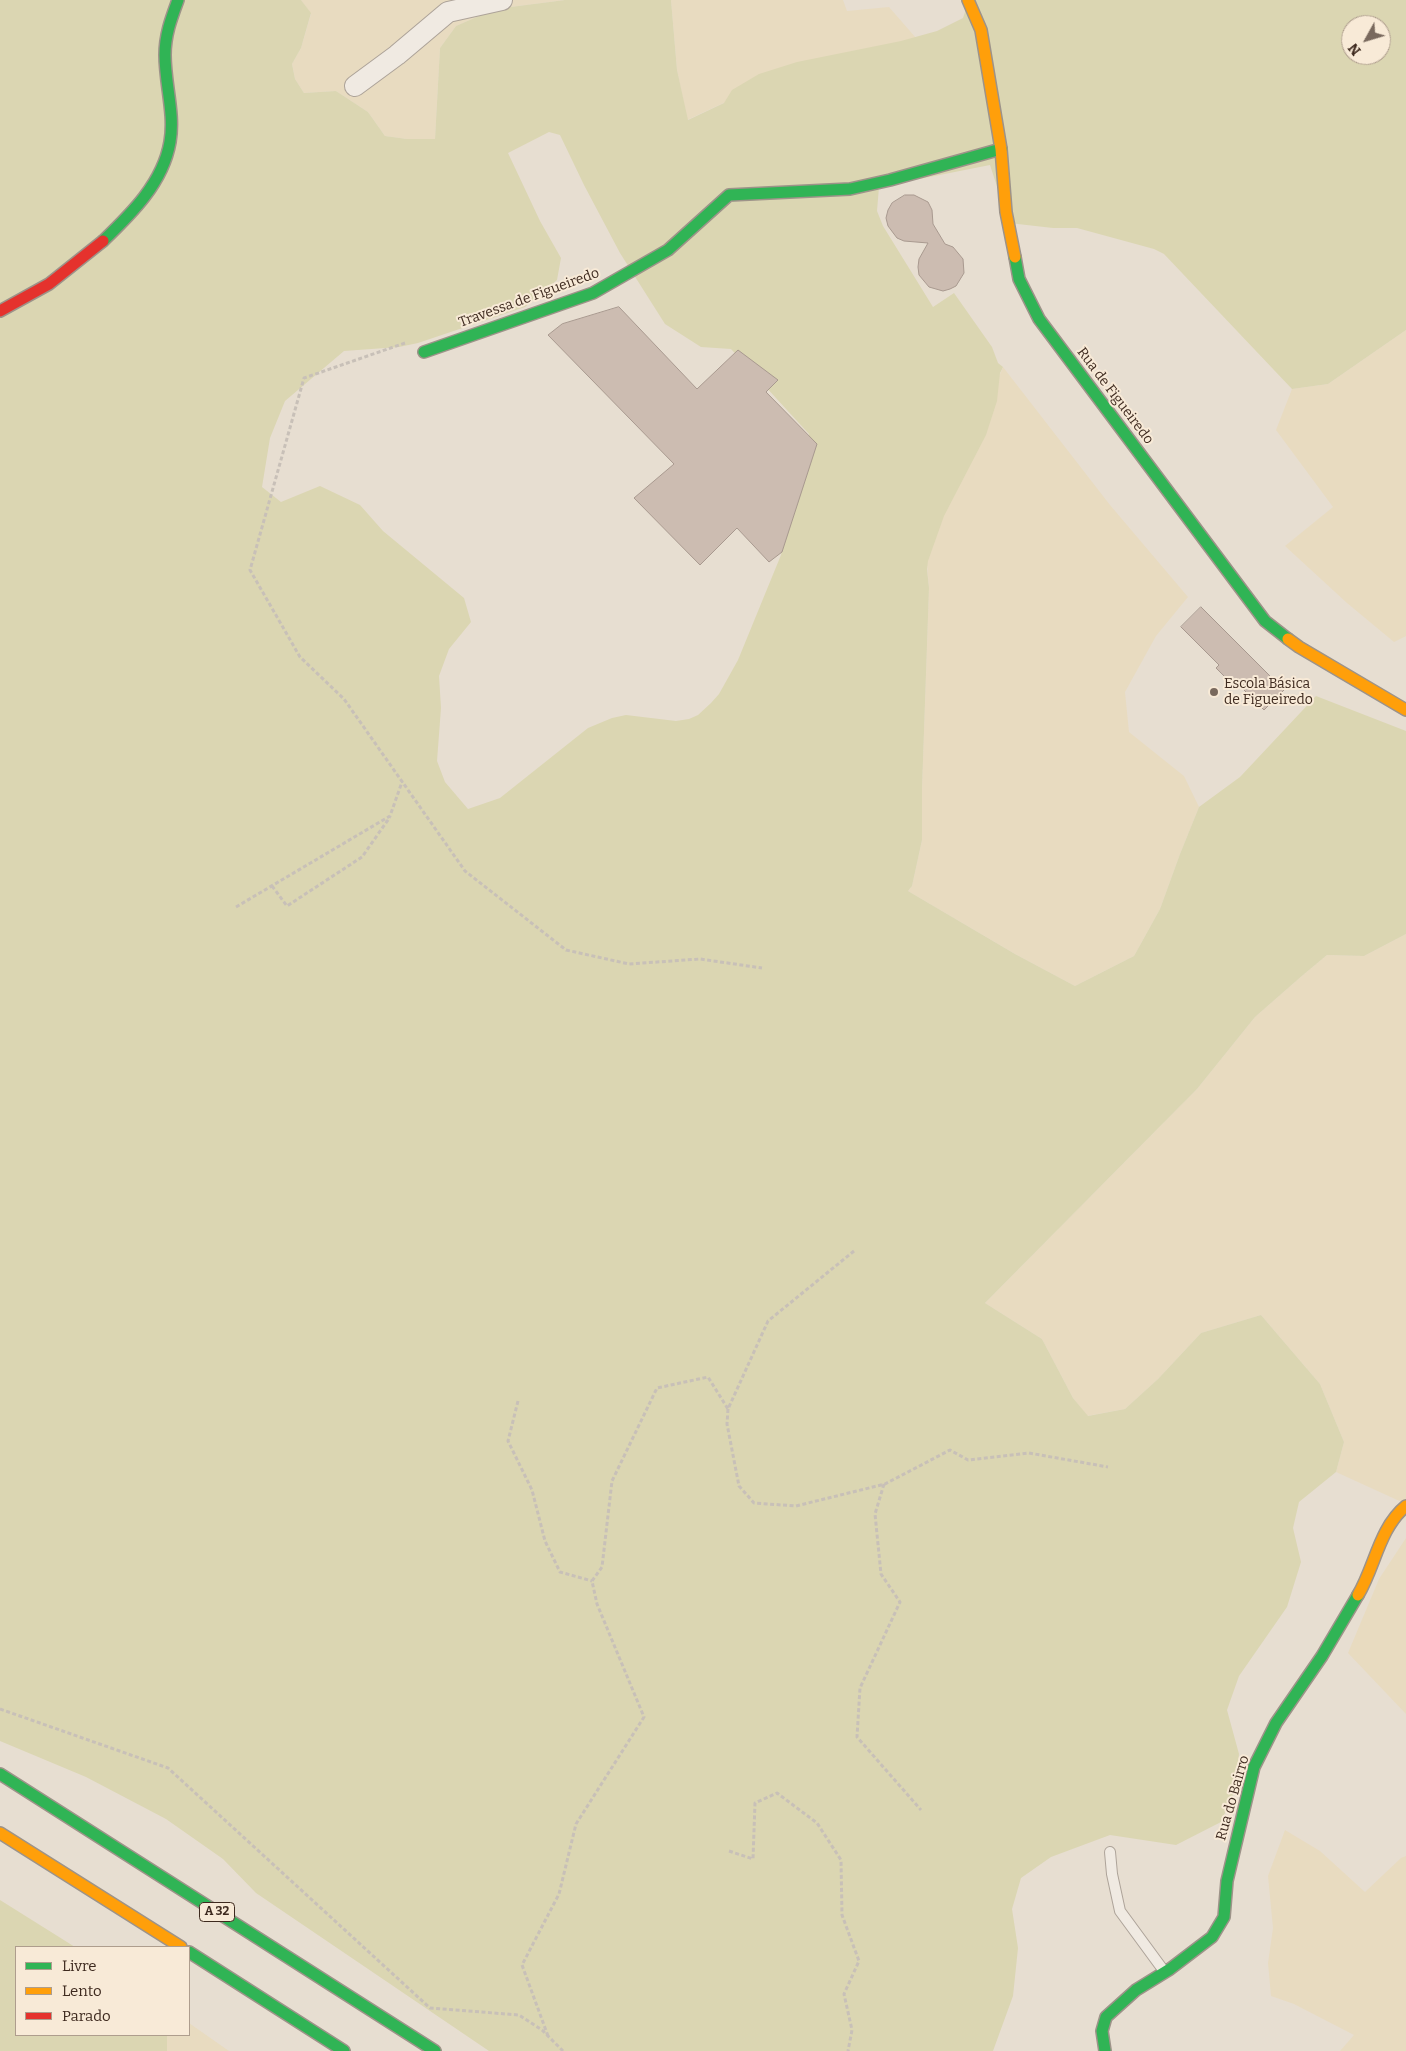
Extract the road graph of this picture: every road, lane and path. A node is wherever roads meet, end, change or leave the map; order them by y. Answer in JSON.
{"nodes":[{"id":1,"x":178,"y":0,"type":"edge"},
{"id":2,"x":502,"y":0,"type":"edge"},
{"id":3,"x":968,"y":0,"type":"edge"},
{"id":4,"x":356,"y":86,"type":"dead end"},
{"id":5,"x":1001,"y":148,"type":"junction"},
{"id":6,"x":0,"y":311,"type":"edge"},
{"id":7,"x":424,"y":352,"type":"joint"},
{"id":8,"x":1406,"y":710,"type":"edge"},
{"id":9,"x":402,"y":781,"type":"junction"},
{"id":10,"x":390,"y":816,"type":"junction"},
{"id":11,"x":272,"y":886,"type":"junction"},
{"id":12,"x":236,"y":907,"type":"dead end"},
{"id":13,"x":762,"y":968,"type":"dead end"},
{"id":14,"x":854,"y":1251,"type":"dead end"},
{"id":15,"x":518,"y":1401,"type":"dead end"},
{"id":16,"x":728,"y":1409,"type":"junction"},
{"id":17,"x":1108,"y":1467,"type":"dead end"},
{"id":18,"x":885,"y":1484,"type":"junction"},
{"id":19,"x":1406,"y":1506,"type":"edge"},
{"id":20,"x":592,"y":1581,"type":"junction"},
{"id":21,"x":0,"y":1709,"type":"edge"},
{"id":22,"x":0,"y":1774,"type":"edge"},
{"id":23,"x":921,"y":1810,"type":"dead end"},
{"id":24,"x":0,"y":1833,"type":"edge"},
{"id":25,"x":729,"y":1851,"type":"dead end"},
{"id":26,"x":1110,"y":1852,"type":"dead end"},
{"id":27,"x":179,"y":1946,"type":"edge"},
{"id":28,"x":190,"y":1953,"type":"edge"},
{"id":29,"x":1165,"y":1972,"type":"junction"},
{"id":30,"x":548,"y":2036,"type":"junction"},
{"id":31,"x":344,"y":2051,"type":"edge"},
{"id":32,"x":435,"y":2051,"type":"edge"},
{"id":33,"x":563,"y":2051,"type":"edge"},
{"id":34,"x":848,"y":2051,"type":"edge"},
{"id":35,"x":1105,"y":2051,"type":"edge"}],
"edges":[{"from":1,"to":6,"type":"main road"},
{"from":2,"to":4,"type":"street"},
{"from":3,"to":5,"type":"main road","name":"Rua de Figueiredo"},
{"from":5,"to":7,"type":"main road","name":"Travessa de Figueiredo"},
{"from":5,"to":8,"type":"main road","name":"Rua de Figueiredo"},
{"from":7,"to":9,"type":"path"},
{"from":9,"to":10,"type":"path"},
{"from":9,"to":13,"type":"path"},
{"from":10,"to":11,"type":"path"},
{"from":10,"to":11,"type":"path"},
{"from":11,"to":12,"type":"path"},
{"from":14,"to":16,"type":"path"},
{"from":15,"to":20,"type":"path"},
{"from":16,"to":18,"type":"path"},
{"from":16,"to":20,"type":"path"},
{"from":17,"to":18,"type":"path"},
{"from":18,"to":23,"type":"path"},
{"from":19,"to":29,"type":"main road","name":"Rua do Bairro"},
{"from":20,"to":30,"type":"path"},
{"from":21,"to":30,"type":"path"},
{"from":22,"to":32,"type":"main road","number":"A 32"},
{"from":24,"to":27,"type":"main road"},
{"from":25,"to":34,"type":"path"},
{"from":26,"to":29,"type":"lane"},
{"from":28,"to":31,"type":"main road"},
{"from":29,"to":35,"type":"main road","name":"Rua do Bairro"},
{"from":30,"to":33,"type":"path"}]}
